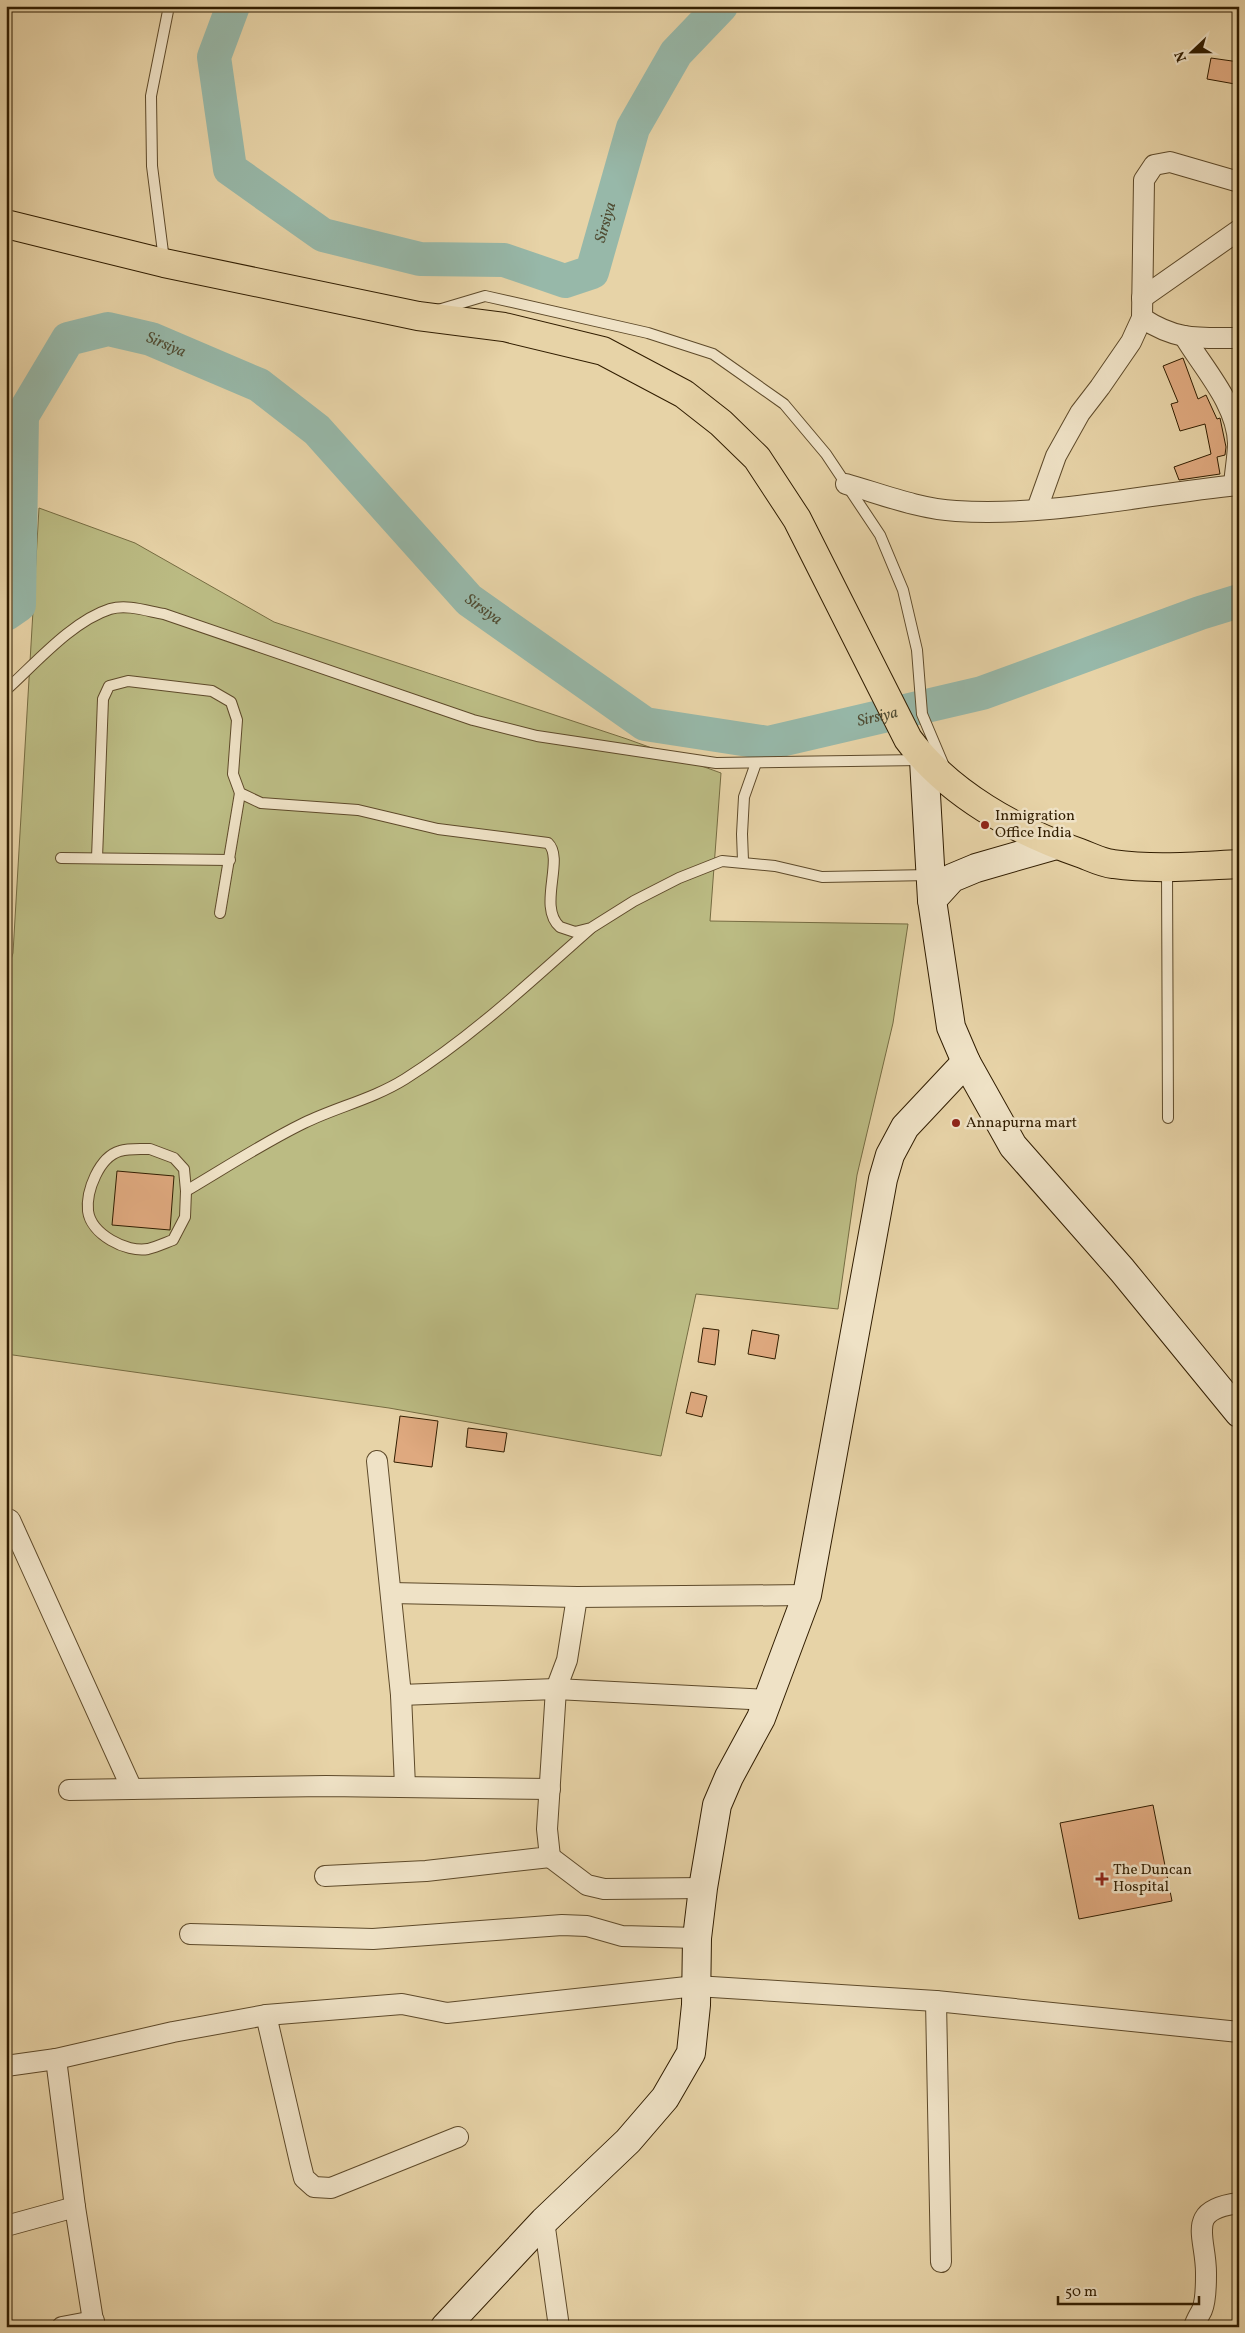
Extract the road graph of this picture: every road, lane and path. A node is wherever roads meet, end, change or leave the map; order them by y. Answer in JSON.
{"nodes":[{"id":1,"x":169,"y":6,"type":"edge"},
{"id":2,"x":1239,"y":182,"type":"edge"},
{"id":3,"x":6,"y":224,"type":"edge"},
{"id":4,"x":1239,"y":230,"type":"edge"},
{"id":5,"x":164,"y":263,"type":"junction"},
{"id":6,"x":1142,"y":298,"type":"junction"},
{"id":7,"x":418,"y":316,"type":"junction"},
{"id":8,"x":1142,"y":318,"type":"junction"},
{"id":9,"x":1184,"y":336,"type":"junction"},
{"id":10,"x":1239,"y":338,"type":"edge"},
{"id":11,"x":846,"y":484,"type":"junction"},
{"id":12,"x":1236,"y":485,"type":"edge"},
{"id":13,"x":1037,"y":509,"type":"junction"},
{"id":14,"x":6,"y":690,"type":"edge"},
{"id":15,"x":924,"y":760,"type":"junction"},
{"id":16,"x":756,"y":763,"type":"junction"},
{"id":17,"x":953,"y":786,"type":"junction"},
{"id":18,"x":240,"y":793,"type":"junction"},
{"id":19,"x":1056,"y":845,"type":"junction"},
{"id":20,"x":61,"y":858,"type":"dead end"},
{"id":21,"x":97,"y":858,"type":"junction"},
{"id":22,"x":230,"y":860,"type":"junction"},
{"id":23,"x":743,"y":861,"type":"junction"},
{"id":24,"x":1239,"y":864,"type":"edge"},
{"id":25,"x":1167,"y":868,"type":"junction"},
{"id":26,"x":931,"y":888,"type":"junction"},
{"id":27,"x":220,"y":912,"type":"dead end"},
{"id":28,"x":591,"y":928,"type":"junction"},
{"id":29,"x":966,"y":1062,"type":"junction"},
{"id":30,"x":1168,"y":1118,"type":"dead end"},
{"id":31,"x":186,"y":1191,"type":"junction"},
{"id":32,"x":1239,"y":1413,"type":"edge"},
{"id":33,"x":377,"y":1461,"type":"dead end"},
{"id":34,"x":6,"y":1518,"type":"edge"},
{"id":35,"x":391,"y":1593,"type":"junction"},
{"id":36,"x":807,"y":1596,"type":"junction"},
{"id":37,"x":578,"y":1597,"type":"junction"},
{"id":38,"x":556,"y":1689,"type":"junction"},
{"id":39,"x":401,"y":1695,"type":"junction"},
{"id":40,"x":769,"y":1700,"type":"junction"},
{"id":41,"x":406,"y":1786,"type":"junction"},
{"id":42,"x":132,"y":1789,"type":"junction"},
{"id":43,"x":550,"y":1789,"type":"junction"},
{"id":44,"x":69,"y":1790,"type":"dead end"},
{"id":45,"x":550,"y":1857,"type":"junction"},
{"id":46,"x":325,"y":1876,"type":"dead end"},
{"id":47,"x":702,"y":1888,"type":"junction"},
{"id":48,"x":190,"y":1934,"type":"dead end"},
{"id":49,"x":698,"y":1938,"type":"junction"},
{"id":50,"x":696,"y":1986,"type":"junction"},
{"id":51,"x":936,"y":2000,"type":"junction"},
{"id":52,"x":266,"y":2015,"type":"junction"},
{"id":53,"x":1239,"y":2032,"type":"edge"},
{"id":54,"x":56,"y":2059,"type":"junction"},
{"id":55,"x":6,"y":2066,"type":"edge"},
{"id":56,"x":458,"y":2137,"type":"dead end"},
{"id":57,"x":1239,"y":2203,"type":"edge"},
{"id":58,"x":75,"y":2207,"type":"junction"},
{"id":59,"x":544,"y":2221,"type":"junction"},
{"id":60,"x":6,"y":2226,"type":"edge"},
{"id":61,"x":941,"y":2262,"type":"dead end"},
{"id":62,"x":94,"y":2324,"type":"edge"},
{"id":63,"x":62,"y":2327,"type":"edge"},
{"id":64,"x":445,"y":2327,"type":"edge"},
{"id":65,"x":559,"y":2327,"type":"edge"},
{"id":66,"x":1194,"y":2327,"type":"edge"}],
"edges":[{"from":1,"to":5,"type":"lane"},
{"from":2,"to":6,"type":"street"},
{"from":3,"to":5,"type":"main road"},
{"from":4,"to":6,"type":"street"},
{"from":5,"to":7,"type":"main road"},
{"from":6,"to":8,"type":"street"},
{"from":7,"to":11,"type":"lane"},
{"from":7,"to":15,"type":"main road"},
{"from":8,"to":9,"type":"street"},
{"from":8,"to":13,"type":"street"},
{"from":9,"to":10,"type":"street"},
{"from":9,"to":12,"type":"street"},
{"from":11,"to":13,"type":"street"},
{"from":11,"to":17,"type":"lane"},
{"from":12,"to":13,"type":"street"},
{"from":14,"to":16,"type":"lane"},
{"from":15,"to":16,"type":"lane"},
{"from":15,"to":17,"type":"main road"},
{"from":15,"to":26,"type":"street"},
{"from":16,"to":23,"type":"lane"},
{"from":17,"to":19,"type":"main road"},
{"from":18,"to":21,"type":"lane"},
{"from":18,"to":22,"type":"lane"},
{"from":18,"to":28,"type":"lane"},
{"from":19,"to":25,"type":"main road"},
{"from":19,"to":26,"type":"street"},
{"from":20,"to":21,"type":"lane"},
{"from":21,"to":22,"type":"lane"},
{"from":22,"to":27,"type":"lane"},
{"from":23,"to":26,"type":"lane"},
{"from":23,"to":28,"type":"lane"},
{"from":24,"to":25,"type":"main road"},
{"from":25,"to":30,"type":"lane"},
{"from":26,"to":29,"type":"street"},
{"from":28,"to":31,"type":"lane"},
{"from":29,"to":32,"type":"street"},
{"from":29,"to":36,"type":"street"},
{"from":31,"to":31,"type":"lane"},
{"from":33,"to":35,"type":"street"},
{"from":34,"to":42,"type":"street"},
{"from":35,"to":37,"type":"street"},
{"from":35,"to":39,"type":"street"},
{"from":36,"to":37,"type":"street"},
{"from":36,"to":40,"type":"street"},
{"from":37,"to":38,"type":"street"},
{"from":38,"to":39,"type":"street"},
{"from":38,"to":40,"type":"street"},
{"from":38,"to":43,"type":"street"},
{"from":39,"to":41,"type":"street"},
{"from":40,"to":47,"type":"street"},
{"from":41,"to":42,"type":"street"},
{"from":41,"to":43,"type":"street"},
{"from":42,"to":44,"type":"street"},
{"from":43,"to":45,"type":"street"},
{"from":45,"to":46,"type":"street"},
{"from":45,"to":47,"type":"street"},
{"from":47,"to":49,"type":"street"},
{"from":48,"to":49,"type":"street"},
{"from":49,"to":50,"type":"street"},
{"from":50,"to":51,"type":"street"},
{"from":50,"to":52,"type":"street"},
{"from":50,"to":59,"type":"street"},
{"from":51,"to":53,"type":"street"},
{"from":51,"to":61,"type":"street"},
{"from":52,"to":54,"type":"street"},
{"from":52,"to":56,"type":"street"},
{"from":54,"to":55,"type":"street"},
{"from":54,"to":58,"type":"street"},
{"from":57,"to":66,"type":"street"},
{"from":58,"to":60,"type":"street"},
{"from":58,"to":62,"type":"street"},
{"from":59,"to":64,"type":"street"},
{"from":59,"to":65,"type":"street"},
{"from":62,"to":63,"type":"street"}]}
